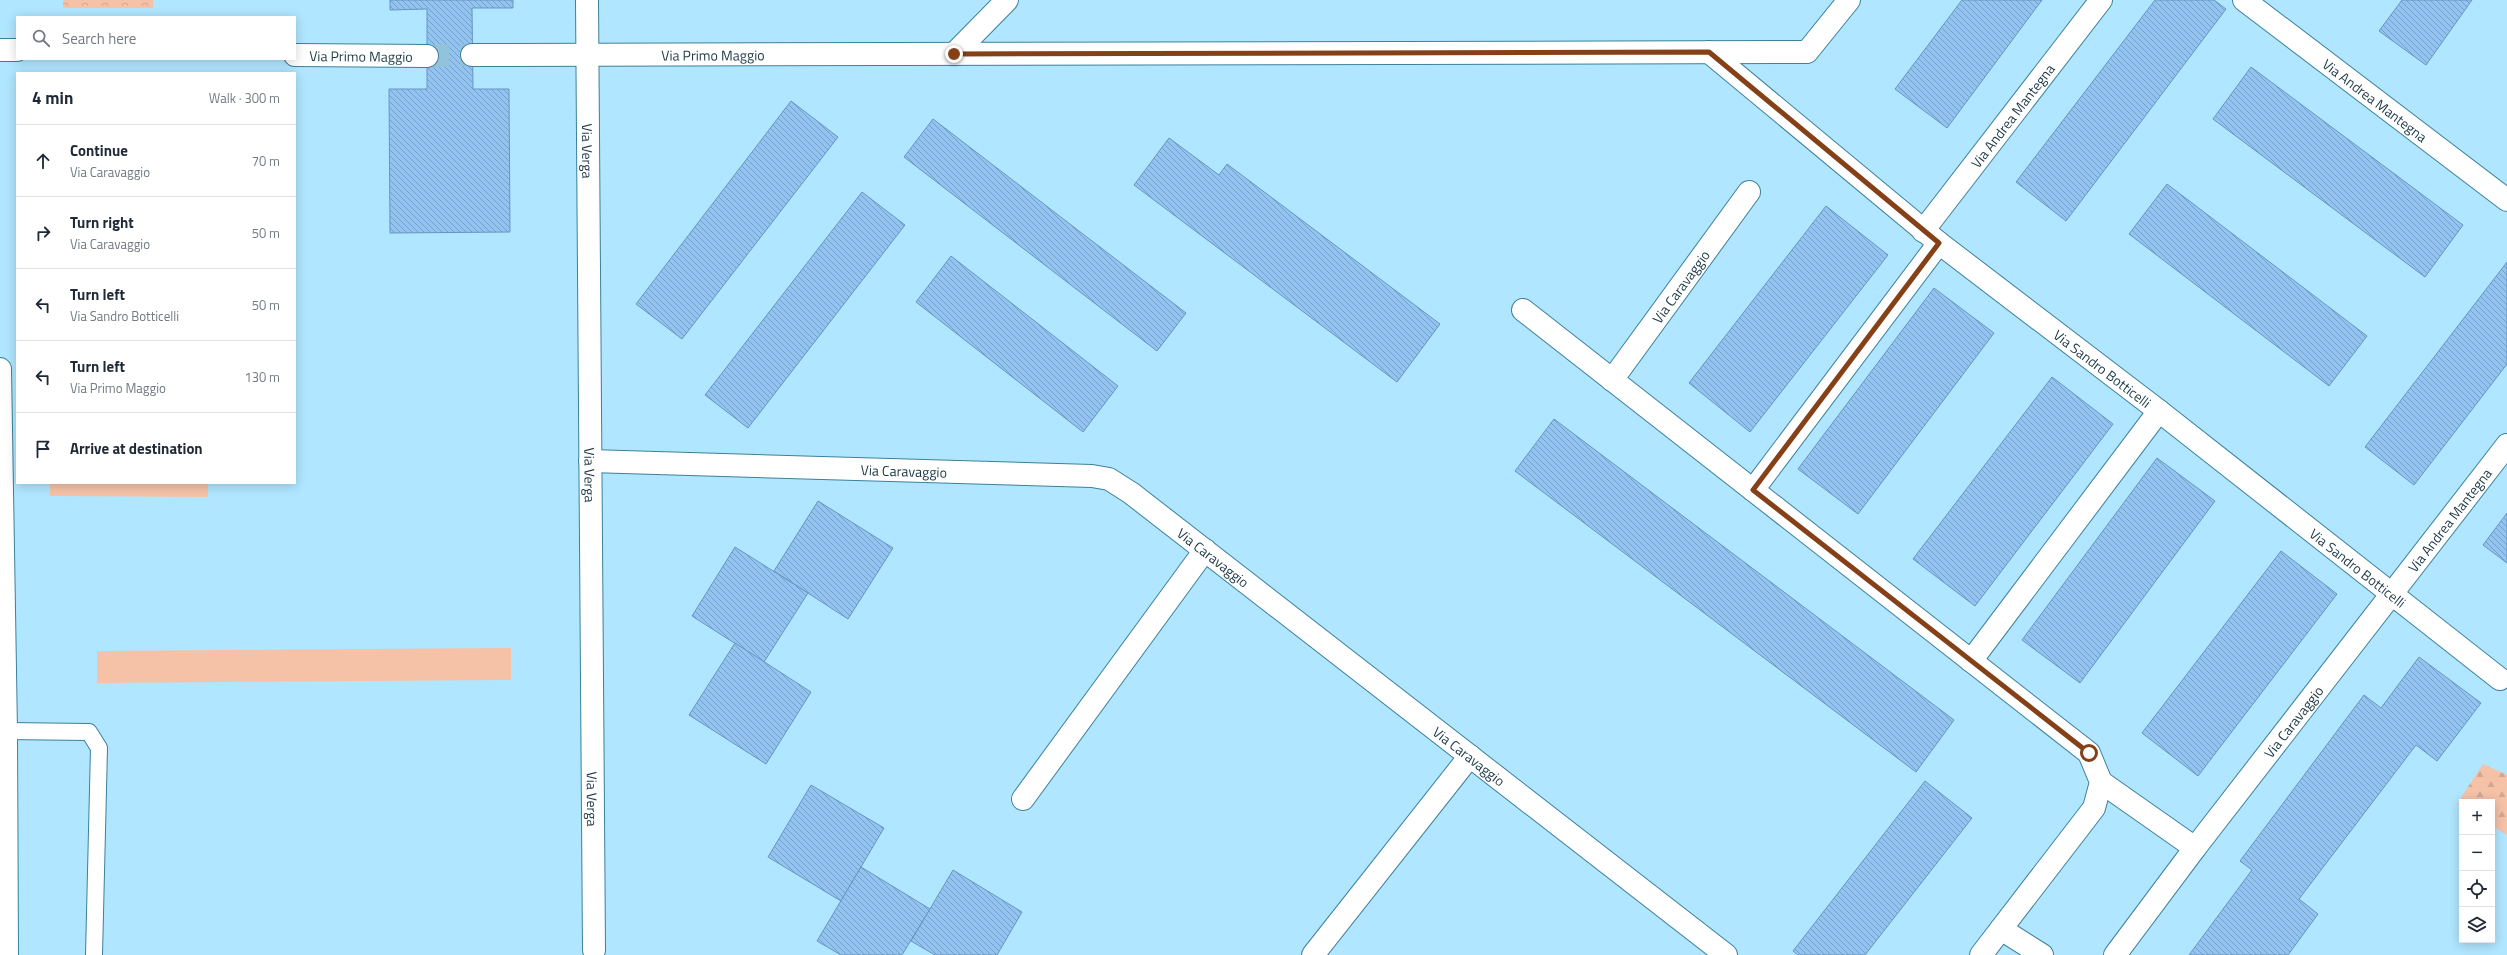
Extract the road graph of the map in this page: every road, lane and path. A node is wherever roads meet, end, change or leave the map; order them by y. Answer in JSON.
{"nodes":[{"id":1,"x":587,"y":0,"type":"edge"},
{"id":2,"x":1007,"y":0,"type":"edge"},
{"id":3,"x":1849,"y":0,"type":"edge"},
{"id":4,"x":2101,"y":0,"type":"edge"},
{"id":5,"x":2244,"y":0,"type":"edge"},
{"id":6,"x":0,"y":50,"type":"edge"},
{"id":7,"x":16,"y":50,"type":"edge"},
{"id":8,"x":1709,"y":52,"type":"junction"},
{"id":9,"x":954,"y":54,"type":"junction"},
{"id":10,"x":296,"y":55,"type":"edge"},
{"id":11,"x":472,"y":55,"type":"tunnel mouth"},
{"id":12,"x":587,"y":55,"type":"junction"},
{"id":13,"x":427,"y":56,"type":"tunnel mouth"},
{"id":14,"x":1749,"y":192,"type":"dead end"},
{"id":15,"x":2507,"y":200,"type":"edge"},
{"id":16,"x":1931,"y":237,"type":"junction"},
{"id":17,"x":1523,"y":310,"type":"dead end"},
{"id":18,"x":0,"y":369,"type":"edge"},
{"id":19,"x":1612,"y":380,"type":"junction"},
{"id":20,"x":2159,"y":411,"type":"junction"},
{"id":21,"x":2507,"y":445,"type":"edge"},
{"id":22,"x":590,"y":461,"type":"junction"},
{"id":23,"x":1753,"y":490,"type":"junction"},
{"id":24,"x":1205,"y":550,"type":"junction"},
{"id":25,"x":2391,"y":594,"type":"junction"},
{"id":26,"x":1971,"y":660,"type":"junction"},
{"id":27,"x":2500,"y":679,"type":"dead end"},
{"id":28,"x":3,"y":730,"type":"edge"},
{"id":29,"x":1470,"y":756,"type":"junction"},
{"id":30,"x":2101,"y":782,"type":"junction"},
{"id":31,"x":1023,"y":799,"type":"dead end"},
{"id":32,"x":2195,"y":848,"type":"junction"},
{"id":33,"x":2001,"y":929,"type":"junction"},
{"id":34,"x":594,"y":950,"type":"dead end"},
{"id":35,"x":7,"y":955,"type":"edge"},
{"id":36,"x":94,"y":955,"type":"edge"},
{"id":37,"x":1312,"y":955,"type":"edge"},
{"id":38,"x":1726,"y":955,"type":"edge"},
{"id":39,"x":1981,"y":955,"type":"edge"},
{"id":40,"x":2042,"y":955,"type":"edge"},
{"id":41,"x":2115,"y":955,"type":"edge"}],
"edges":[{"from":1,"to":12,"type":"street","name":"Via Verga"},
{"from":2,"to":9,"type":"street"},
{"from":3,"to":8,"type":"street","name":"Via Primo Maggio"},
{"from":4,"to":16,"type":"street","name":"Via Andrea Mantegna"},
{"from":5,"to":15,"type":"street","name":"Via Andrea Mantegna"},
{"from":6,"to":7,"type":"street"},
{"from":8,"to":9,"type":"street","name":"Via Primo Maggio"},
{"from":8,"to":16,"type":"street","name":"Via Sandro Botticelli"},
{"from":9,"to":12,"type":"street","name":"Via Primo Maggio"},
{"from":10,"to":13,"type":"street","name":"Via Primo Maggio"},
{"from":11,"to":12,"type":"street","name":"Via Primo Maggio"},
{"from":12,"to":22,"type":"street","name":"Via Verga"},
{"from":14,"to":19,"type":"street","name":"Via Caravaggio"},
{"from":16,"to":20,"type":"street","name":"Via Sandro Botticelli"},
{"from":16,"to":23,"type":"street"},
{"from":17,"to":19,"type":"street"},
{"from":18,"to":28,"type":"street"},
{"from":19,"to":23,"type":"street"},
{"from":20,"to":25,"type":"street","name":"Via Sandro Botticelli"},
{"from":20,"to":26,"type":"street"},
{"from":21,"to":25,"type":"street","name":"Via Andrea Mantegna"},
{"from":22,"to":24,"type":"street","name":"Via Caravaggio"},
{"from":22,"to":34,"type":"street","name":"Via Verga"},
{"from":23,"to":26,"type":"street"},
{"from":24,"to":29,"type":"street","name":"Via Caravaggio"},
{"from":24,"to":31,"type":"street"},
{"from":25,"to":27,"type":"street","name":"Via Sandro Botticelli"},
{"from":25,"to":32,"type":"street","name":"Via Caravaggio"},
{"from":26,"to":30,"type":"street"},
{"from":28,"to":35,"type":"street"},
{"from":28,"to":36,"type":"lane"},
{"from":29,"to":37,"type":"street"},
{"from":29,"to":38,"type":"street","name":"Via Caravaggio"},
{"from":30,"to":32,"type":"street"},
{"from":30,"to":33,"type":"street"},
{"from":32,"to":41,"type":"street","name":"Via Caravaggio"},
{"from":33,"to":39,"type":"street"},
{"from":33,"to":40,"type":"street"}]}
